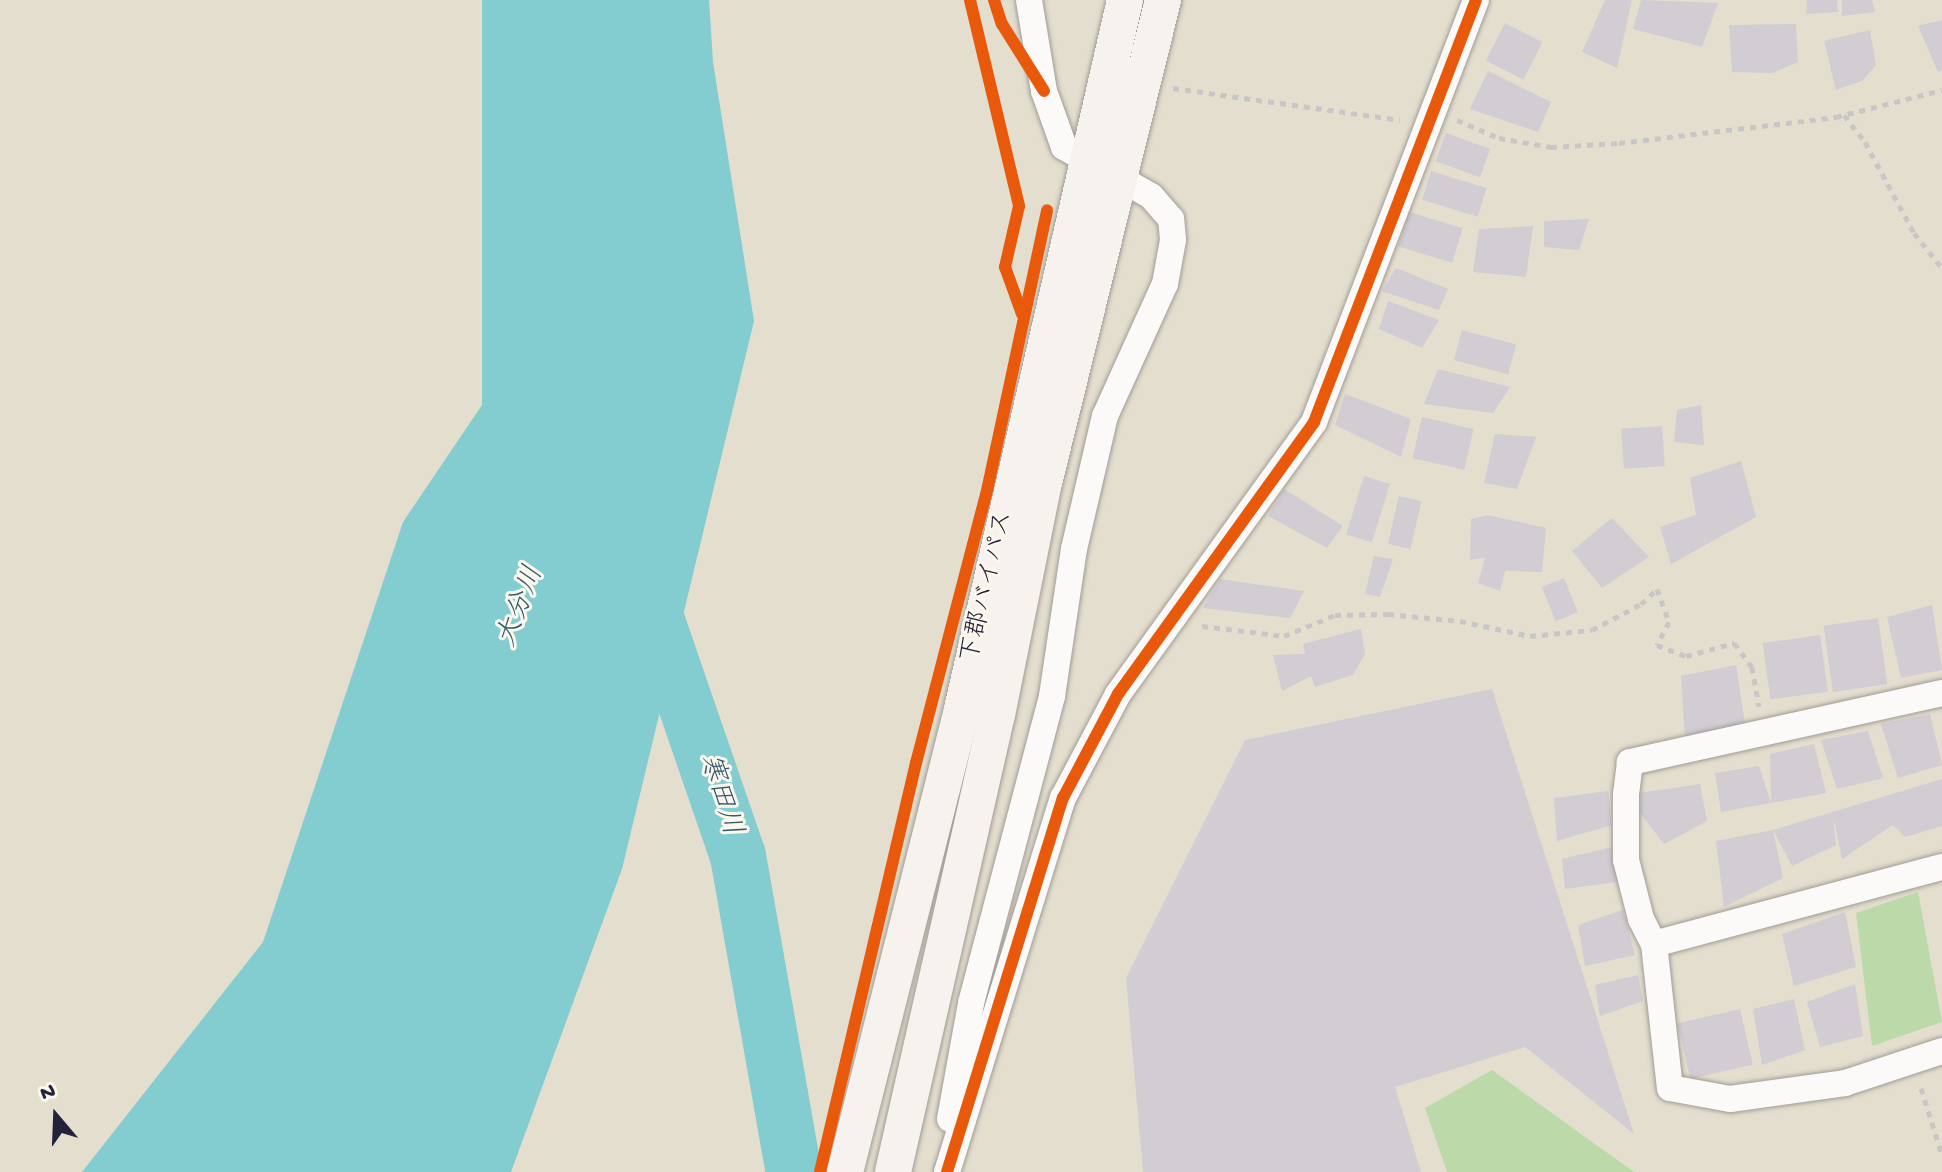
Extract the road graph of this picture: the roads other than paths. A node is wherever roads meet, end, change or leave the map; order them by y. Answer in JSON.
{"nodes":[{"id":1,"x":1029,"y":0,"type":"edge"},
{"id":2,"x":1125,"y":0,"type":"edge"},
{"id":3,"x":1163,"y":0,"type":"edge"},
{"id":4,"x":1476,"y":0,"type":"edge"},
{"id":5,"x":1086,"y":164,"type":"junction"},
{"id":6,"x":1122,"y":176,"type":"junction"},
{"id":7,"x":1942,"y":693,"type":"edge"},
{"id":8,"x":1941,"y":874,"type":"edge"},
{"id":9,"x":1654,"y":944,"type":"junction"},
{"id":10,"x":1942,"y":1051,"type":"edge"},
{"id":11,"x":845,"y":1172,"type":"edge"},
{"id":12,"x":893,"y":1172,"type":"edge"},
{"id":13,"x":945,"y":1172,"type":"edge"}],
"edges":[{"from":1,"to":5,"type":"street"},
{"from":2,"to":5,"type":"street","name":"下郡バイパス"},
{"from":3,"to":6,"type":"street"},
{"from":4,"to":13,"type":"street"},
{"from":5,"to":6,"type":"street"},
{"from":5,"to":11,"type":"street","name":"下郡バイパス"},
{"from":6,"to":12,"type":"street"},
{"from":6,"to":13,"type":"street"},
{"from":7,"to":9,"type":"street"},
{"from":8,"to":9,"type":"street"},
{"from":9,"to":10,"type":"street"}]}
